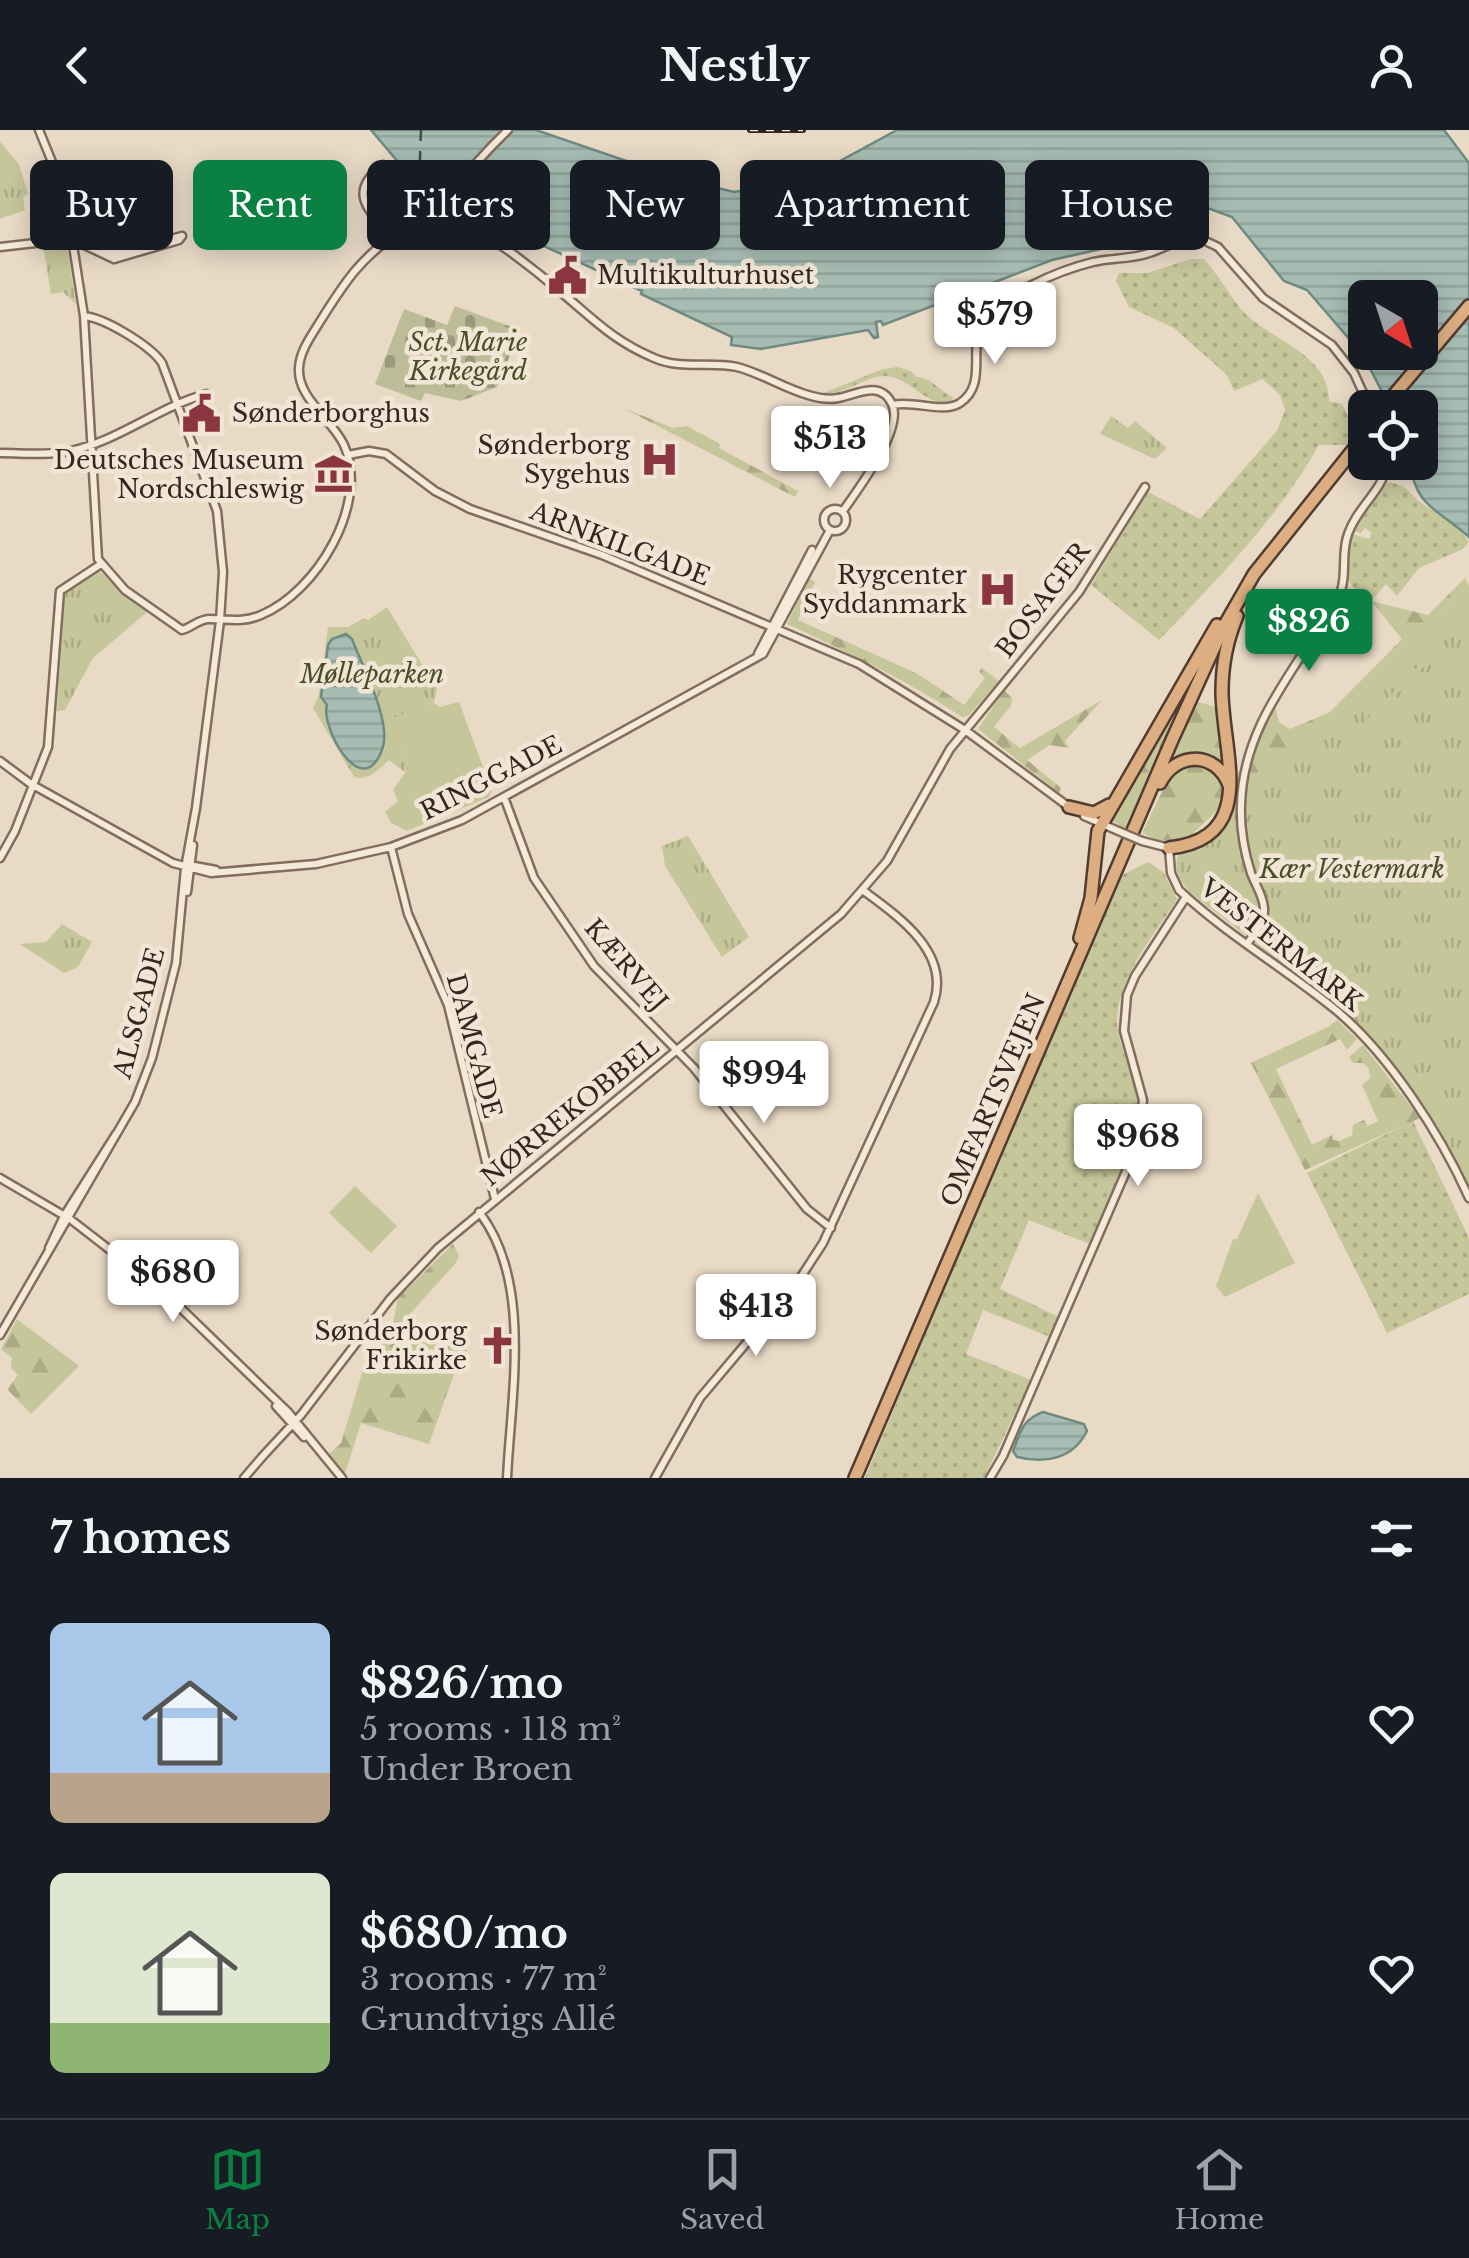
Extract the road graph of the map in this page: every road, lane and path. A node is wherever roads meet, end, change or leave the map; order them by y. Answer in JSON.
{"nodes":[{"id":1,"x":39,"y":130,"type":"edge"},
{"id":2,"x":508,"y":130,"type":"edge"},
{"id":3,"x":53,"y":160,"type":"edge"},
{"id":4,"x":479,"y":160,"type":"edge"},
{"id":5,"x":367,"y":180,"type":"edge"},
{"id":6,"x":367,"y":205,"type":"edge"},
{"id":7,"x":30,"y":242,"type":"edge"},
{"id":8,"x":0,"y":247,"type":"edge"},
{"id":9,"x":74,"y":250,"type":"edge"},
{"id":10,"x":92,"y":250,"type":"edge"},
{"id":11,"x":376,"y":250,"type":"edge"},
{"id":12,"x":508,"y":250,"type":"edge"},
{"id":13,"x":112,"y":256,"type":"junction"},
{"id":14,"x":1469,"y":309,"type":"edge"},
{"id":15,"x":84,"y":316,"type":"junction"},
{"id":16,"x":1362,"y":390,"type":"edge"},
{"id":17,"x":1401,"y":390,"type":"edge"},
{"id":18,"x":206,"y":394,"type":"dead end"},
{"id":19,"x":176,"y":404,"type":"junction"},
{"id":20,"x":893,"y":406,"type":"junction"},
{"id":21,"x":91,"y":445,"type":"junction"},
{"id":22,"x":1348,"y":452,"type":"edge"},
{"id":23,"x":0,"y":454,"type":"edge"},
{"id":24,"x":348,"y":455,"type":"junction"},
{"id":25,"x":1332,"y":471,"type":"junction"},
{"id":26,"x":1383,"y":480,"type":"edge"},
{"id":27,"x":1145,"y":488,"type":"dead end"},
{"id":28,"x":842,"y":511,"type":"junction"},
{"id":29,"x":1290,"y":526,"type":"junction"},
{"id":30,"x":829,"y":529,"type":"junction"},
{"id":31,"x":101,"y":564,"type":"junction"},
{"id":32,"x":1251,"y":572,"type":"junction"},
{"id":33,"x":220,"y":621,"type":"junction"},
{"id":34,"x":775,"y":629,"type":"junction"},
{"id":35,"x":965,"y":730,"type":"junction"},
{"id":36,"x":1172,"y":740,"type":"junction"},
{"id":37,"x":0,"y":760,"type":"edge"},
{"id":38,"x":32,"y":784,"type":"junction"},
{"id":39,"x":1123,"y":785,"type":"junction"},
{"id":40,"x":504,"y":797,"type":"junction"},
{"id":41,"x":1229,"y":801,"type":"junction"},
{"id":42,"x":1069,"y":807,"type":"junction"},
{"id":43,"x":1102,"y":824,"type":"junction"},
{"id":44,"x":391,"y":847,"type":"junction"},
{"id":45,"x":1169,"y":848,"type":"junction"},
{"id":46,"x":0,"y":858,"type":"edge"},
{"id":47,"x":189,"y":867,"type":"junction"},
{"id":48,"x":1114,"y":876,"type":"junction"},
{"id":49,"x":864,"y":891,"type":"junction"},
{"id":50,"x":1186,"y":897,"type":"junction"},
{"id":51,"x":1248,"y":943,"type":"junction"},
{"id":52,"x":676,"y":1050,"type":"junction"},
{"id":53,"x":1012,"y":1114,"type":"junction"},
{"id":54,"x":124,"y":1124,"type":"junction"},
{"id":55,"x":0,"y":1178,"type":"edge"},
{"id":56,"x":1469,"y":1198,"type":"edge"},
{"id":57,"x":495,"y":1200,"type":"junction"},
{"id":58,"x":480,"y":1212,"type":"junction"},
{"id":59,"x":65,"y":1220,"type":"junction"},
{"id":60,"x":831,"y":1228,"type":"junction"},
{"id":61,"x":42,"y":1262,"type":"junction"},
{"id":62,"x":0,"y":1335,"type":"edge"},
{"id":63,"x":292,"y":1421,"type":"junction"},
{"id":64,"x":244,"y":1478,"type":"edge"},
{"id":65,"x":342,"y":1478,"type":"edge"},
{"id":66,"x":507,"y":1478,"type":"edge"},
{"id":67,"x":655,"y":1478,"type":"edge"},
{"id":68,"x":856,"y":1478,"type":"edge"},
{"id":69,"x":990,"y":1478,"type":"edge"}],
"edges":[{"from":1,"to":3,"type":"street"},
{"from":2,"to":4,"type":"street","bridge":true},
{"from":5,"to":6,"type":"street"},
{"from":7,"to":8,"type":"street"},
{"from":9,"to":15,"type":"street"},
{"from":10,"to":13,"type":"street"},
{"from":11,"to":24,"type":"street"},
{"from":12,"to":20,"type":"street"},
{"from":13,"to":13,"type":"street"},
{"from":14,"to":17,"type":"highway"},
{"from":15,"to":19,"type":"street","name":"ALSGADE"},
{"from":15,"to":21,"type":"street"},
{"from":16,"to":20,"type":"street"},
{"from":18,"to":19,"type":"street"},
{"from":19,"to":21,"type":"street"},
{"from":19,"to":33,"type":"street","name":"ALSGADE"},
{"from":20,"to":28,"type":"street"},
{"from":21,"to":23,"type":"street"},
{"from":21,"to":31,"type":"street"},
{"from":22,"to":25,"type":"highway"},
{"from":24,"to":33,"type":"street"},
{"from":24,"to":34,"type":"street","name":"ARNKILGADE"},
{"from":25,"to":29,"type":"highway"},
{"from":25,"to":32,"type":"highway"},
{"from":26,"to":51,"type":"street"},
{"from":27,"to":35,"type":"street","name":"BOSAGER"},
{"from":28,"to":30,"type":"street"},
{"from":28,"to":30,"type":"street"},
{"from":29,"to":36,"type":"highway"},
{"from":29,"to":41,"type":"highway"},
{"from":30,"to":34,"type":"street","name":"RINGGADE"},
{"from":31,"to":33,"type":"street"},
{"from":31,"to":38,"type":"street"},
{"from":32,"to":36,"type":"highway"},
{"from":32,"to":39,"type":"highway"},
{"from":33,"to":47,"type":"street","name":"ALSGADE"},
{"from":34,"to":35,"type":"street"},
{"from":34,"to":40,"type":"street","name":"RINGGADE"},
{"from":35,"to":42,"type":"street"},
{"from":35,"to":49,"type":"street","name":"NØRREKOBBEL"},
{"from":36,"to":48,"type":"highway","name":"OMFARTSVEJEN"},
{"from":37,"to":38,"type":"street","name":"RINGGADE"},
{"from":38,"to":46,"type":"street"},
{"from":38,"to":47,"type":"street","name":"RINGGADE"},
{"from":39,"to":42,"type":"highway"},
{"from":39,"to":43,"type":"highway"},
{"from":40,"to":44,"type":"street","name":"RINGGADE"},
{"from":40,"to":52,"type":"street","name":"KÆRVEJ"},
{"from":41,"to":45,"type":"highway"},
{"from":41,"to":48,"type":"highway"},
{"from":42,"to":43,"type":"street"},
{"from":43,"to":45,"type":"street","bridge":true},
{"from":43,"to":53,"type":"highway"},
{"from":44,"to":47,"type":"street","name":"RINGGADE"},
{"from":44,"to":57,"type":"street","name":"DAMGADE"},
{"from":45,"to":50,"type":"street","name":"VESTERMARK"},
{"from":47,"to":54,"type":"street","name":"ALSGADE"},
{"from":48,"to":53,"type":"highway","name":"OMFARTSVEJEN"},
{"from":49,"to":52,"type":"street","name":"NØRREKOBBEL"},
{"from":49,"to":60,"type":"street"},
{"from":50,"to":51,"type":"street","name":"VESTERMARK"},
{"from":50,"to":69,"type":"street"},
{"from":51,"to":56,"type":"street","name":"VESTERMARK"},
{"from":52,"to":57,"type":"street","name":"NØRREKOBBEL"},
{"from":52,"to":60,"type":"street","name":"KÆRVEJ"},
{"from":53,"to":68,"type":"highway","name":"OMFARTSVEJEN"},
{"from":54,"to":59,"type":"street","name":"ALSGADE"},
{"from":54,"to":59,"type":"street","name":"ALSGADE"},
{"from":55,"to":59,"type":"street"},
{"from":57,"to":58,"type":"street","name":"NØRREKOBBEL"},
{"from":58,"to":63,"type":"street","name":"NØRREKOBBEL"},
{"from":58,"to":66,"type":"street"},
{"from":59,"to":61,"type":"street"},
{"from":59,"to":61,"type":"street"},
{"from":59,"to":63,"type":"street"},
{"from":60,"to":67,"type":"street"},
{"from":61,"to":62,"type":"street"},
{"from":63,"to":64,"type":"street","name":"NØRREKOBBEL"},
{"from":63,"to":65,"type":"street"}]}
